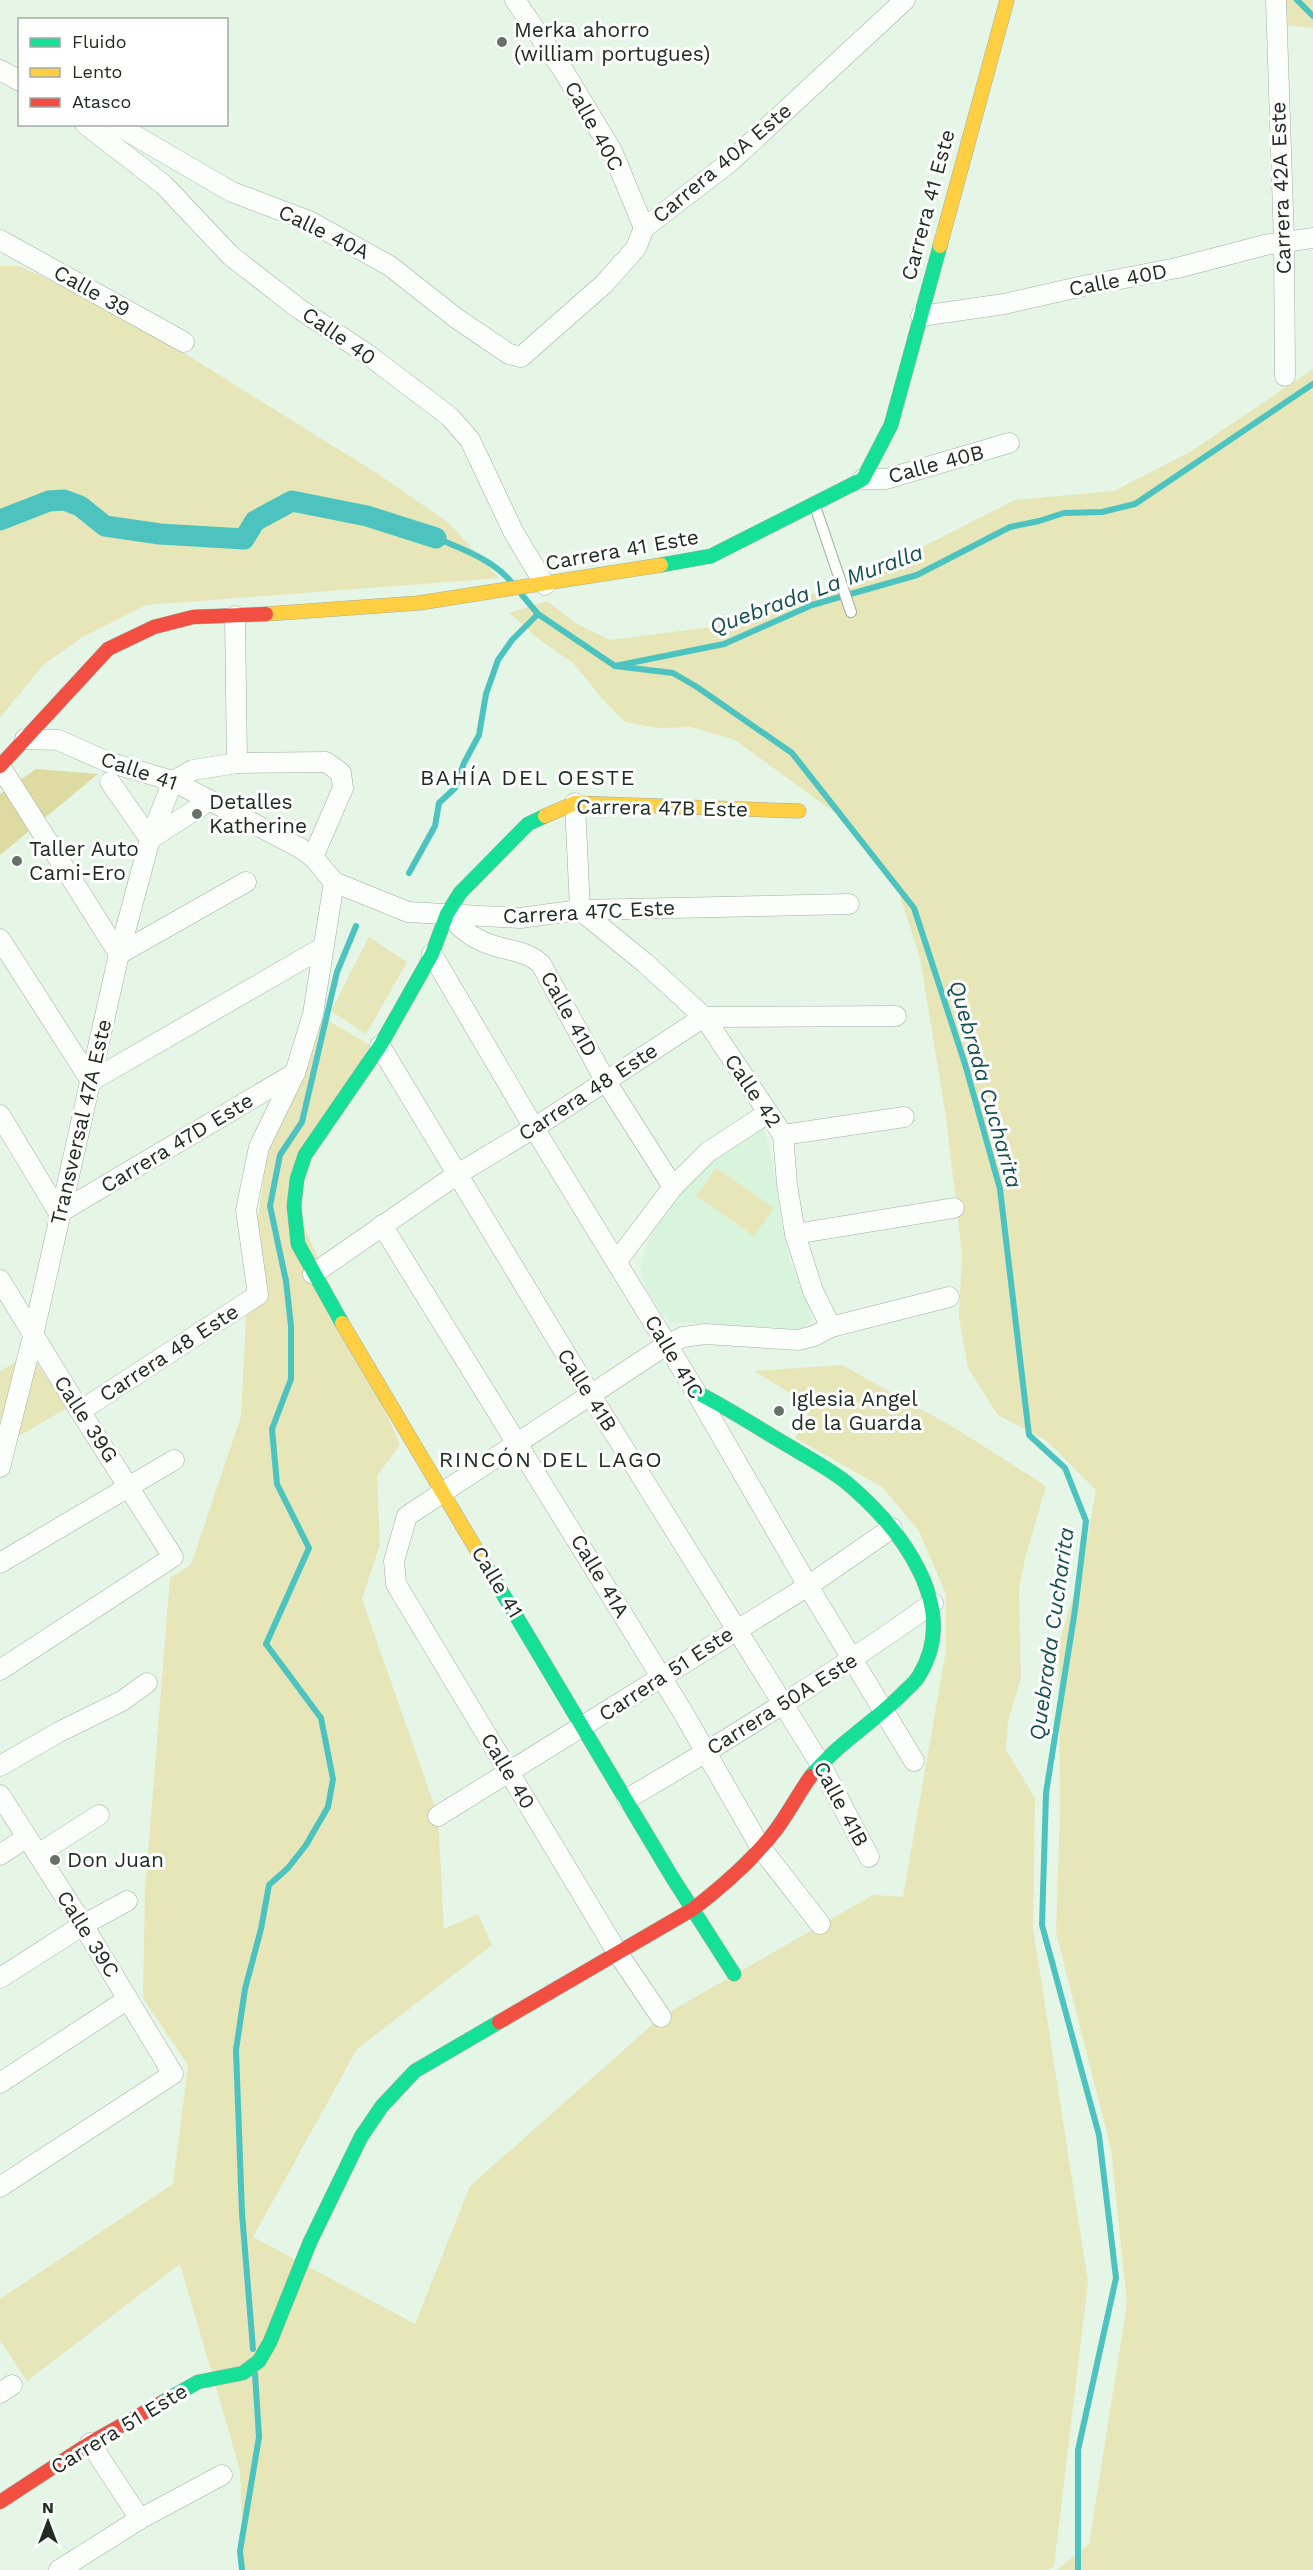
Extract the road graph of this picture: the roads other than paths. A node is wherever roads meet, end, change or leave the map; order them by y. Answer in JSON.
{"nodes":[{"id":1,"x":515,"y":0,"type":"edge"},
{"id":2,"x":905,"y":0,"type":"edge"},
{"id":3,"x":1007,"y":0,"type":"edge"},
{"id":4,"x":1276,"y":0,"type":"edge"},
{"id":5,"x":0,"y":70,"type":"edge"},
{"id":6,"x":18,"y":80,"type":"edge"},
{"id":7,"x":88,"y":126,"type":"edge"},
{"id":8,"x":118,"y":126,"type":"edge"},
{"id":9,"x":644,"y":228,"type":"junction"},
{"id":10,"x":1313,"y":238,"type":"edge"},
{"id":11,"x":0,"y":240,"type":"edge"},
{"id":12,"x":1284,"y":242,"type":"junction"},
{"id":13,"x":921,"y":316,"type":"junction"},
{"id":14,"x":184,"y":342,"type":"dead end"},
{"id":15,"x":521,"y":357,"type":"joint"},
{"id":16,"x":1285,"y":376,"type":"dead end"},
{"id":17,"x":1009,"y":443,"type":"dead end"},
{"id":18,"x":863,"y":479,"type":"junction"},
{"id":19,"x":813,"y":503,"type":"junction"},
{"id":20,"x":537,"y":586,"type":"junction"},
{"id":21,"x":851,"y":612,"type":"dead end"},
{"id":22,"x":236,"y":616,"type":"junction"},
{"id":23,"x":26,"y":738,"type":"junction"},
{"id":24,"x":237,"y":763,"type":"junction"},
{"id":25,"x":0,"y":766,"type":"edge"},
{"id":26,"x":173,"y":781,"type":"junction"},
{"id":27,"x":110,"y":782,"type":"dead end"},
{"id":28,"x":209,"y":801,"type":"junction"},
{"id":29,"x":575,"y":803,"type":"junction"},
{"id":30,"x":799,"y":811,"type":"dead end"},
{"id":31,"x":150,"y":839,"type":"junction"},
{"id":32,"x":313,"y":857,"type":"junction"},
{"id":33,"x":246,"y":882,"type":"dead end"},
{"id":34,"x":334,"y":882,"type":"junction"},
{"id":35,"x":849,"y":904,"type":"dead end"},
{"id":36,"x":580,"y":910,"type":"junction"},
{"id":37,"x":447,"y":915,"type":"junction"},
{"id":38,"x":0,"y":939,"type":"edge"},
{"id":39,"x":322,"y":948,"type":"junction"},
{"id":40,"x":119,"y":954,"type":"junction"},
{"id":41,"x":432,"y":954,"type":"junction"},
{"id":42,"x":896,"y":1016,"type":"dead end"},
{"id":43,"x":704,"y":1017,"type":"junction"},
{"id":44,"x":380,"y":1046,"type":"junction"},
{"id":45,"x":295,"y":1073,"type":"junction"},
{"id":46,"x":605,"y":1080,"type":"junction"},
{"id":47,"x":91,"y":1081,"type":"junction"},
{"id":48,"x":768,"y":1113,"type":"junction"},
{"id":49,"x":0,"y":1115,"type":"edge"},
{"id":50,"x":904,"y":1117,"type":"dead end"},
{"id":51,"x":534,"y":1128,"type":"junction"},
{"id":52,"x":783,"y":1135,"type":"junction"},
{"id":53,"x":456,"y":1175,"type":"junction"},
{"id":54,"x":673,"y":1187,"type":"junction"},
{"id":55,"x":954,"y":1208,"type":"dead end"},
{"id":56,"x":59,"y":1213,"type":"junction"},
{"id":57,"x":382,"y":1225,"type":"junction"},
{"id":58,"x":795,"y":1234,"type":"junction"},
{"id":59,"x":617,"y":1262,"type":"junction"},
{"id":60,"x":313,"y":1274,"type":"junction"},
{"id":61,"x":0,"y":1280,"type":"edge"},
{"id":62,"x":949,"y":1297,"type":"dead end"},
{"id":63,"x":831,"y":1327,"type":"junction"},
{"id":64,"x":33,"y":1336,"type":"junction"},
{"id":65,"x":666,"y":1345,"type":"junction"},
{"id":66,"x":696,"y":1392,"type":"junction"},
{"id":67,"x":590,"y":1394,"type":"junction"},
{"id":68,"x":80,"y":1411,"type":"junction"},
{"id":69,"x":518,"y":1442,"type":"junction"},
{"id":70,"x":1,"y":1460,"type":"edge"},
{"id":71,"x":174,"y":1460,"type":"dead end"},
{"id":72,"x":129,"y":1485,"type":"junction"},
{"id":73,"x":444,"y":1491,"type":"junction"},
{"id":74,"x":892,"y":1528,"type":"junction"},
{"id":75,"x":0,"y":1563,"type":"edge"},
{"id":76,"x":808,"y":1586,"type":"junction"},
{"id":77,"x":933,"y":1603,"type":"junction"},
{"id":78,"x":736,"y":1629,"type":"junction"},
{"id":79,"x":853,"y":1660,"type":"junction"},
{"id":80,"x":0,"y":1670,"type":"edge"},
{"id":81,"x":661,"y":1677,"type":"junction"},
{"id":82,"x":147,"y":1683,"type":"dead end"},
{"id":83,"x":784,"y":1705,"type":"junction"},
{"id":84,"x":886,"y":1712,"type":"junction"},
{"id":85,"x":583,"y":1727,"type":"junction"},
{"id":86,"x":706,"y":1752,"type":"junction"},
{"id":87,"x":914,"y":1761,"type":"dead end"},
{"id":88,"x":821,"y":1765,"type":"junction"},
{"id":89,"x":0,"y":1766,"type":"edge"},
{"id":90,"x":508,"y":1771,"type":"junction"},
{"id":91,"x":0,"y":1795,"type":"edge"},
{"id":92,"x":627,"y":1799,"type":"junction"},
{"id":93,"x":99,"y":1815,"type":"dead end"},
{"id":94,"x":438,"y":1816,"type":"dead end"},
{"id":95,"x":32,"y":1846,"type":"junction"},
{"id":96,"x":761,"y":1848,"type":"junction"},
{"id":97,"x":0,"y":1855,"type":"edge"},
{"id":98,"x":869,"y":1857,"type":"dead end"},
{"id":99,"x":127,"y":1901,"type":"dead end"},
{"id":100,"x":693,"y":1909,"type":"junction"},
{"id":101,"x":820,"y":1924,"type":"dead end"},
{"id":102,"x":83,"y":1925,"type":"junction"},
{"id":103,"x":617,"y":1952,"type":"junction"},
{"id":104,"x":734,"y":1974,"type":"dead end"},
{"id":105,"x":0,"y":1978,"type":"edge"},
{"id":106,"x":128,"y":1999,"type":"junction"},
{"id":107,"x":661,"y":2017,"type":"dead end"},
{"id":108,"x":0,"y":2083,"type":"edge"},
{"id":109,"x":0,"y":2187,"type":"edge"},
{"id":110,"x":90,"y":2443,"type":"junction"},
{"id":111,"x":222,"y":2475,"type":"dead end"},
{"id":112,"x":0,"y":2502,"type":"edge"},
{"id":113,"x":140,"y":2519,"type":"junction"},
{"id":114,"x":59,"y":2570,"type":"edge"}],
"edges":[{"from":1,"to":9,"type":"street","name":"Calle 40C"},
{"from":2,"to":9,"type":"street","name":"Carrera 40A Este"},
{"from":3,"to":13,"type":"street","name":"Carrera 41 Este"},
{"from":4,"to":12,"type":"street","name":"Carrera 42A Este"},
{"from":5,"to":6,"type":"street"},
{"from":7,"to":20,"type":"street","name":"Calle 40"},
{"from":8,"to":15,"type":"street","name":"Calle 40A"},
{"from":9,"to":15,"type":"street","name":"Carrera 40A Este"},
{"from":10,"to":12,"type":"street","name":"Calle 40D"},
{"from":11,"to":14,"type":"street","name":"Calle 39"},
{"from":12,"to":13,"type":"street","name":"Calle 40D"},
{"from":12,"to":16,"type":"street","name":"Carrera 42A Este"},
{"from":13,"to":18,"type":"street","name":"Carrera 41 Este"},
{"from":17,"to":18,"type":"street","name":"Calle 40B"},
{"from":18,"to":19,"type":"street","name":"Carrera 41 Este"},
{"from":19,"to":20,"type":"street","name":"Carrera 41 Este"},
{"from":19,"to":21,"type":"lane"},
{"from":20,"to":22,"type":"street","name":"Carrera 41 Este"},
{"from":22,"to":23,"type":"street","name":"Carrera 41 Este"},
{"from":22,"to":24,"type":"street"},
{"from":23,"to":25,"type":"street","name":"Carrera 41 Este"},
{"from":23,"to":26,"type":"street","name":"Calle 41"},
{"from":24,"to":26,"type":"street"},
{"from":24,"to":32,"type":"street"},
{"from":25,"to":40,"type":"street"},
{"from":26,"to":28,"type":"street","name":"Calle 41"},
{"from":26,"to":31,"type":"street","name":"Transversal 47A Este"},
{"from":27,"to":31,"type":"street"},
{"from":28,"to":31,"type":"street"},
{"from":28,"to":32,"type":"street","name":"Calle 41"},
{"from":29,"to":30,"type":"street","name":"Carrera 47B Este"},
{"from":29,"to":36,"type":"street"},
{"from":29,"to":37,"type":"street","name":"Carrera 47B Este"},
{"from":31,"to":40,"type":"street","name":"Transversal 47A Este"},
{"from":32,"to":34,"type":"street","name":"Calle 41"},
{"from":33,"to":40,"type":"street"},
{"from":34,"to":37,"type":"street","name":"Carrera 47C Este"},
{"from":34,"to":39,"type":"street"},
{"from":35,"to":36,"type":"street","name":"Carrera 47C Este"},
{"from":36,"to":37,"type":"street","name":"Carrera 47C Este"},
{"from":36,"to":43,"type":"street","name":"Calle 42"},
{"from":37,"to":41,"type":"street"},
{"from":37,"to":46,"type":"street","name":"Calle 41D"},
{"from":38,"to":47,"type":"street"},
{"from":39,"to":45,"type":"street"},
{"from":39,"to":47,"type":"street"},
{"from":40,"to":47,"type":"street","name":"Transversal 47A Este"},
{"from":41,"to":44,"type":"street"},
{"from":41,"to":51,"type":"street","name":"Calle 41C"},
{"from":42,"to":43,"type":"street"},
{"from":43,"to":46,"type":"street","name":"Carrera 48 Este"},
{"from":43,"to":48,"type":"street","name":"Calle 42"},
{"from":44,"to":53,"type":"street","name":"Calle 41B"},
{"from":44,"to":60,"type":"street","name":"Calle 41"},
{"from":45,"to":56,"type":"street","name":"Carrera 47D Este"},
{"from":45,"to":68,"type":"street","name":"Carrera 48 Este"},
{"from":46,"to":51,"type":"street","name":"Carrera 48 Este"},
{"from":46,"to":54,"type":"street","name":"Calle 41D"},
{"from":47,"to":56,"type":"street","name":"Transversal 47A Este"},
{"from":48,"to":52,"type":"street","name":"Calle 42"},
{"from":48,"to":54,"type":"street"},
{"from":49,"to":56,"type":"street"},
{"from":50,"to":52,"type":"street"},
{"from":51,"to":53,"type":"street","name":"Carrera 48 Este"},
{"from":51,"to":59,"type":"street","name":"Calle 41C"},
{"from":52,"to":58,"type":"street","name":"Calle 42"},
{"from":53,"to":57,"type":"street","name":"Carrera 48 Este"},
{"from":53,"to":67,"type":"street","name":"Calle 41B"},
{"from":54,"to":59,"type":"street"},
{"from":55,"to":58,"type":"street"},
{"from":56,"to":64,"type":"street","name":"Transversal 47A Este"},
{"from":57,"to":60,"type":"street","name":"Carrera 48 Este"},
{"from":57,"to":69,"type":"street","name":"Calle 41A"},
{"from":58,"to":63,"type":"street","name":"Calle 42"},
{"from":59,"to":65,"type":"street","name":"Calle 41C"},
{"from":60,"to":73,"type":"street","name":"Calle 41"},
{"from":61,"to":64,"type":"street","name":"Calle 39G"},
{"from":62,"to":63,"type":"street"},
{"from":63,"to":65,"type":"street"},
{"from":64,"to":68,"type":"street","name":"Calle 39G"},
{"from":64,"to":70,"type":"street","name":"Transversal 47A Este"},
{"from":65,"to":66,"type":"street","name":"Calle 41C"},
{"from":65,"to":67,"type":"street"},
{"from":66,"to":74,"type":"street"},
{"from":66,"to":76,"type":"street","name":"Calle 41C"},
{"from":67,"to":69,"type":"street"},
{"from":67,"to":78,"type":"street","name":"Calle 41B"},
{"from":68,"to":72,"type":"street","name":"Calle 39G"},
{"from":69,"to":73,"type":"street"},
{"from":69,"to":81,"type":"street","name":"Calle 41A"},
{"from":71,"to":72,"type":"street"},
{"from":72,"to":75,"type":"street"},
{"from":72,"to":80,"type":"street","name":"Calle 39G"},
{"from":73,"to":85,"type":"street","name":"Calle 41"},
{"from":73,"to":90,"type":"street","name":"Calle 40"},
{"from":74,"to":76,"type":"street","name":"Carrera 51 Este"},
{"from":74,"to":77,"type":"street"},
{"from":76,"to":78,"type":"street","name":"Carrera 51 Este"},
{"from":76,"to":79,"type":"street","name":"Calle 41C"},
{"from":77,"to":79,"type":"street","name":"Carrera 50A Este"},
{"from":77,"to":84,"type":"street"},
{"from":78,"to":81,"type":"street","name":"Carrera 51 Este"},
{"from":78,"to":83,"type":"street","name":"Calle 41B"},
{"from":79,"to":83,"type":"street","name":"Carrera 50A Este"},
{"from":79,"to":84,"type":"street","name":"Calle 41C"},
{"from":81,"to":85,"type":"street","name":"Carrera 51 Este"},
{"from":81,"to":86,"type":"street","name":"Calle 41A"},
{"from":82,"to":89,"type":"street"},
{"from":83,"to":86,"type":"street","name":"Carrera 50A Este"},
{"from":83,"to":88,"type":"street","name":"Calle 41B"},
{"from":84,"to":87,"type":"street","name":"Calle 41C"},
{"from":84,"to":88,"type":"street"},
{"from":85,"to":90,"type":"street","name":"Carrera 51 Este"},
{"from":85,"to":92,"type":"street","name":"Calle 41"},
{"from":86,"to":92,"type":"street","name":"Carrera 50A Este"},
{"from":86,"to":96,"type":"street","name":"Calle 41A"},
{"from":88,"to":96,"type":"street"},
{"from":88,"to":98,"type":"street","name":"Calle 41B"},
{"from":90,"to":94,"type":"street","name":"Carrera 51 Este"},
{"from":90,"to":103,"type":"street","name":"Calle 40"},
{"from":91,"to":95,"type":"street","name":"Calle 39C"},
{"from":92,"to":100,"type":"street","name":"Calle 41"},
{"from":93,"to":95,"type":"street"},
{"from":95,"to":97,"type":"street"},
{"from":95,"to":102,"type":"street","name":"Calle 39C"},
{"from":96,"to":100,"type":"street"},
{"from":96,"to":101,"type":"street","name":"Calle 41A"},
{"from":99,"to":102,"type":"street"},
{"from":100,"to":103,"type":"street"},
{"from":100,"to":104,"type":"street","name":"Calle 41"},
{"from":102,"to":105,"type":"street"},
{"from":102,"to":106,"type":"street","name":"Calle 39C"},
{"from":103,"to":107,"type":"street","name":"Calle 40"},
{"from":103,"to":110,"type":"street","name":"Carrera 51 Este"},
{"from":106,"to":108,"type":"street"},
{"from":106,"to":109,"type":"street","name":"Calle 39C"},
{"from":110,"to":112,"type":"street","name":"Carrera 51 Este"},
{"from":110,"to":113,"type":"street"},
{"from":111,"to":113,"type":"street"},
{"from":113,"to":114,"type":"street"}]}
